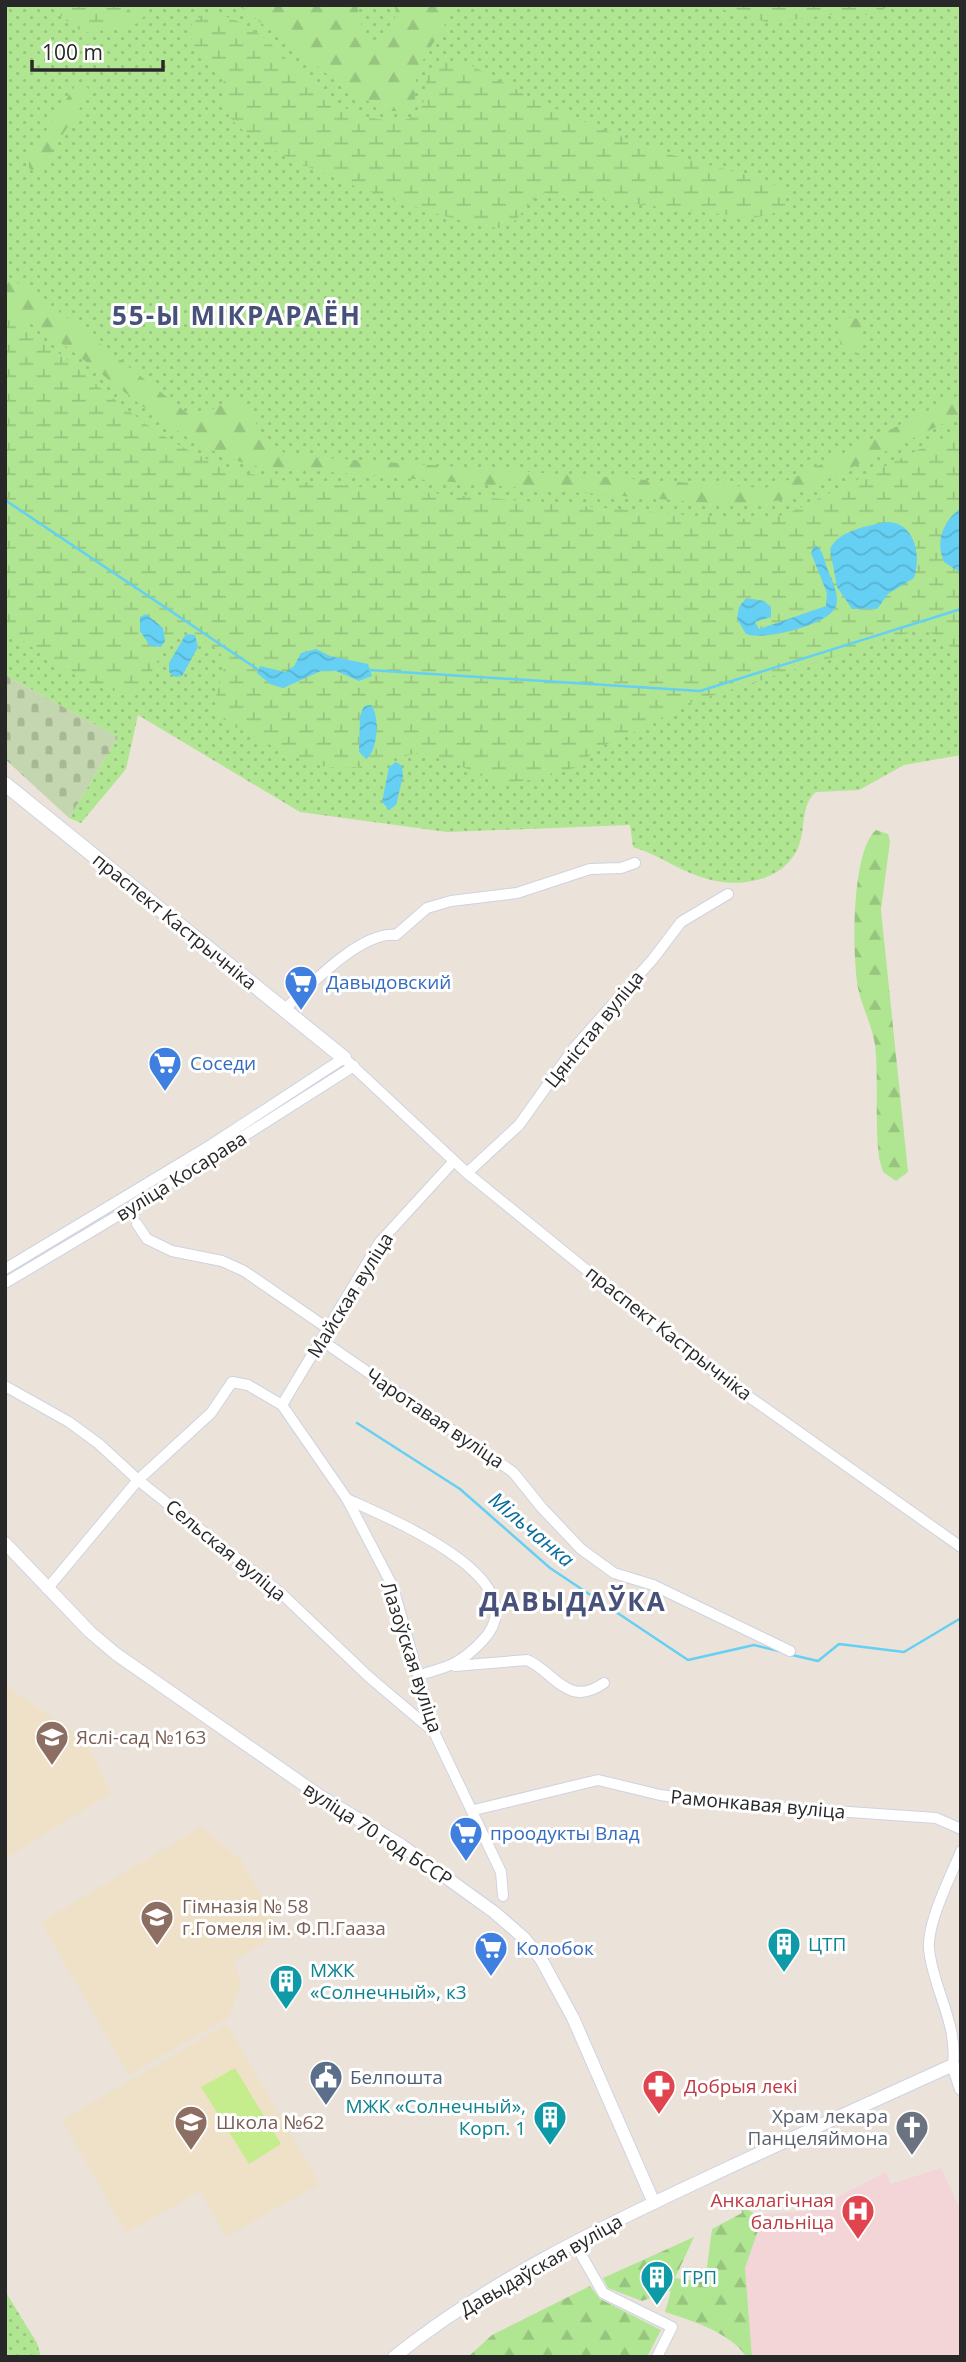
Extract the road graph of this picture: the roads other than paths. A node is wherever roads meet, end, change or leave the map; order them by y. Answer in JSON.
{"nodes":[{"id":1,"x":5,"y":784,"type":"edge"},
{"id":2,"x":635,"y":863,"type":"dead end"},
{"id":3,"x":728,"y":894,"type":"dead end"},
{"id":4,"x":285,"y":1009,"type":"junction"},
{"id":5,"x":349,"y":1062,"type":"junction"},
{"id":6,"x":454,"y":1161,"type":"junction"},
{"id":7,"x":467,"y":1172,"type":"junction"},
{"id":8,"x":137,"y":1224,"type":"dead end"},
{"id":9,"x":5,"y":1269,"type":"edge"},
{"id":10,"x":5,"y":1283,"type":"edge"},
{"id":11,"x":327,"y":1328,"type":"junction"},
{"id":12,"x":321,"y":1340,"type":"junction"},
{"id":13,"x":5,"y":1386,"type":"edge"},
{"id":14,"x":282,"y":1405,"type":"junction"},
{"id":15,"x":138,"y":1480,"type":"junction"},
{"id":16,"x":347,"y":1499,"type":"junction"},
{"id":17,"x":5,"y":1543,"type":"edge"},
{"id":18,"x":961,"y":1547,"type":"edge"},
{"id":19,"x":47,"y":1589,"type":"junction"},
{"id":20,"x":790,"y":1651,"type":"dead end"},
{"id":21,"x":455,"y":1666,"type":"junction"},
{"id":22,"x":419,"y":1675,"type":"junction"},
{"id":23,"x":604,"y":1683,"type":"dead end"},
{"id":24,"x":434,"y":1732,"type":"junction"},
{"id":25,"x":474,"y":1810,"type":"junction"},
{"id":26,"x":961,"y":1829,"type":"edge"},
{"id":27,"x":961,"y":1851,"type":"edge"},
{"id":28,"x":503,"y":1896,"type":"dead end"},
{"id":29,"x":957,"y":2063,"type":"edge"},
{"id":30,"x":961,"y":2090,"type":"edge"},
{"id":31,"x":654,"y":2203,"type":"junction"},
{"id":32,"x":574,"y":2242,"type":"junction"},
{"id":33,"x":394,"y":2357,"type":"edge"},
{"id":34,"x":657,"y":2357,"type":"edge"}],
"edges":[{"from":1,"to":4,"type":"main road","name":"праспект Кастрычніка"},
{"from":2,"to":4,"type":"street"},
{"from":3,"to":7,"type":"street","name":"Цяністая вуліца"},
{"from":4,"to":5,"type":"main road","name":"праспект Кастрычніка"},
{"from":5,"to":6,"type":"street","name":"праспект Кастрычніка"},
{"from":5,"to":9,"type":"street","name":"вуліца Косарава"},
{"from":5,"to":10,"type":"street","name":"вуліца Косарава"},
{"from":6,"to":7,"type":"street","name":"праспект Кастрычніка"},
{"from":6,"to":11,"type":"street","name":"Майская вуліца"},
{"from":7,"to":18,"type":"street","name":"праспект Кастрычніка"},
{"from":8,"to":11,"type":"street"},
{"from":11,"to":12,"type":"street","name":"Майская вуліца"},
{"from":12,"to":14,"type":"street","name":"Майская вуліца"},
{"from":12,"to":20,"type":"street","name":"Чаротавая вуліца"},
{"from":13,"to":15,"type":"street","name":"Сельская вуліца"},
{"from":14,"to":15,"type":"street","name":"Лазоўская вуліца"},
{"from":14,"to":16,"type":"street","name":"Лазоўская вуліца"},
{"from":15,"to":19,"type":"street"},
{"from":15,"to":24,"type":"street","name":"Сельская вуліца"},
{"from":16,"to":21,"type":"street"},
{"from":16,"to":22,"type":"street","name":"Лазоўская вуліца"},
{"from":17,"to":19,"type":"street","name":"вуліца 70 год БССР"},
{"from":19,"to":31,"type":"street","name":"вуліца 70 год БССР"},
{"from":21,"to":22,"type":"street"},
{"from":21,"to":23,"type":"street"},
{"from":22,"to":24,"type":"street","name":"Лазоўская вуліца"},
{"from":24,"to":25,"type":"street","name":"Лазоўская вуліца"},
{"from":25,"to":26,"type":"street","name":"Рамонкавая вуліца"},
{"from":25,"to":28,"type":"street","name":"Лазоўская вуліца"},
{"from":27,"to":29,"type":"street"},
{"from":29,"to":30,"type":"street"},
{"from":29,"to":31,"type":"street","name":"Давыдаўская вуліца"},
{"from":31,"to":32,"type":"street","name":"Давыдаўская вуліца"},
{"from":32,"to":33,"type":"street","name":"Давыдаўская вуліца"},
{"from":32,"to":34,"type":"street"}]}
